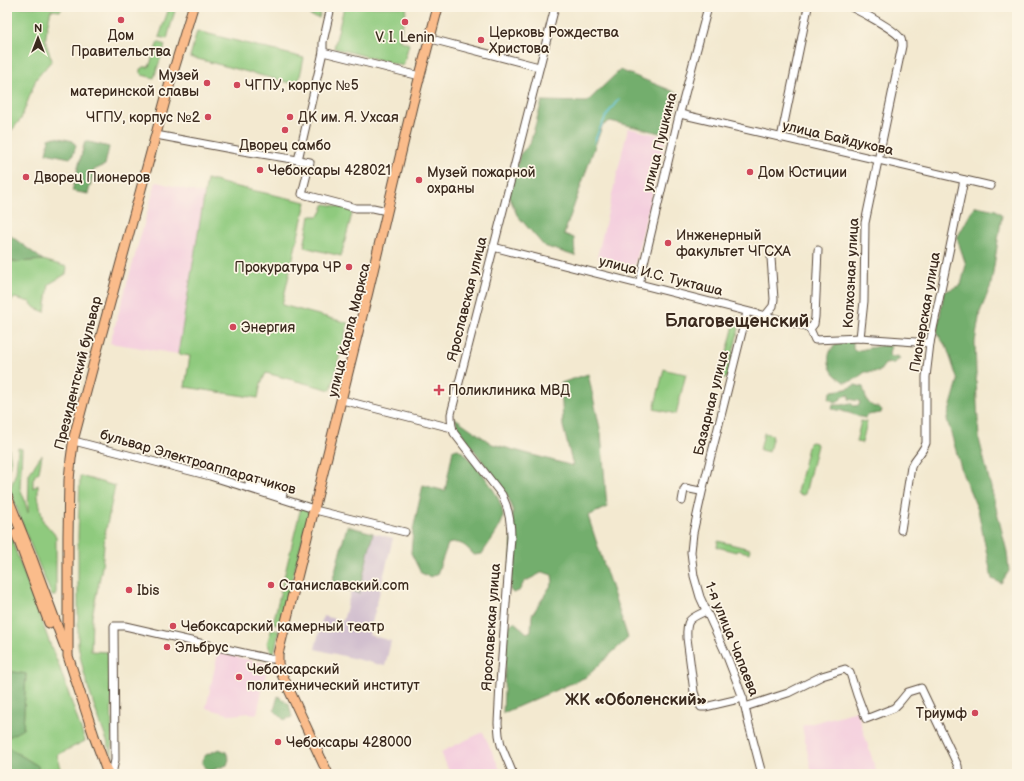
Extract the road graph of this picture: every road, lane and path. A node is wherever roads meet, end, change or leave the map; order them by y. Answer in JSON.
{"nodes":[{"id":1,"x":188,"y":7,"type":"edge"},
{"id":2,"x":193,"y":7,"type":"edge"},
{"id":3,"x":331,"y":7,"type":"edge"},
{"id":4,"x":438,"y":7,"type":"edge"},
{"id":5,"x":443,"y":7,"type":"edge"},
{"id":6,"x":555,"y":7,"type":"edge"},
{"id":7,"x":708,"y":7,"type":"edge"},
{"id":8,"x":808,"y":7,"type":"edge"},
{"id":9,"x":851,"y":7,"type":"edge"},
{"id":10,"x":435,"y":40,"type":"junction"},
{"id":11,"x":324,"y":52,"type":"junction"},
{"id":12,"x":539,"y":67,"type":"junction"},
{"id":13,"x":420,"y":76,"type":"junction"},
{"id":14,"x":167,"y":84,"type":"junction"},
{"id":15,"x":680,"y":114,"type":"junction"},
{"id":16,"x":154,"y":135,"type":"junction"},
{"id":17,"x":781,"y":138,"type":"junction"},
{"id":18,"x":298,"y":160,"type":"junction"},
{"id":19,"x":878,"y":160,"type":"junction"},
{"id":20,"x":964,"y":180,"type":"junction"},
{"id":21,"x":991,"y":186,"type":"dead end"},
{"id":22,"x":389,"y":212,"type":"junction"},
{"id":23,"x":494,"y":247,"type":"junction"},
{"id":24,"x":818,"y":250,"type":"dead end"},
{"id":25,"x":771,"y":258,"type":"dead end"},
{"id":26,"x":639,"y":284,"type":"junction"},
{"id":27,"x":747,"y":312,"type":"junction"},
{"id":28,"x":765,"y":316,"type":"junction"},
{"id":29,"x":810,"y":329,"type":"junction"},
{"id":30,"x":860,"y":338,"type":"junction"},
{"id":31,"x":930,"y":343,"type":"junction"},
{"id":32,"x":344,"y":401,"type":"junction"},
{"id":33,"x":452,"y":428,"type":"junction"},
{"id":34,"x":72,"y":438,"type":"junction"},
{"id":35,"x":703,"y":488,"type":"junction"},
{"id":36,"x":7,"y":496,"type":"edge"},
{"id":37,"x":682,"y":501,"type":"dead end"},
{"id":38,"x":316,"y":508,"type":"junction"},
{"id":39,"x":7,"y":511,"type":"edge"},
{"id":40,"x":901,"y":530,"type":"dead end"},
{"id":41,"x":405,"y":532,"type":"dead end"},
{"id":42,"x":64,"y":603,"type":"junction"},
{"id":43,"x":47,"y":606,"type":"junction"},
{"id":44,"x":706,"y":611,"type":"junction"},
{"id":45,"x":63,"y":642,"type":"junction"},
{"id":46,"x":65,"y":658,"type":"junction"},
{"id":47,"x":280,"y":659,"type":"junction"},
{"id":48,"x":743,"y":698,"type":"junction"},
{"id":49,"x":745,"y":707,"type":"junction"},
{"id":50,"x":310,"y":729,"type":"junction"},
{"id":51,"x":103,"y":774,"type":"edge"},
{"id":52,"x":108,"y":774,"type":"edge"},
{"id":53,"x":112,"y":774,"type":"edge"},
{"id":54,"x":328,"y":774,"type":"edge"},
{"id":55,"x":333,"y":774,"type":"edge"},
{"id":56,"x":513,"y":774,"type":"edge"},
{"id":57,"x":762,"y":774,"type":"edge"},
{"id":58,"x":959,"y":774,"type":"edge"}],
"edges":[{"from":1,"to":14,"type":"main road","name":"Президентский бульвар"},
{"from":2,"to":14,"type":"main road","name":"Президентский бульвар"},
{"from":3,"to":11,"type":"street"},
{"from":4,"to":13,"type":"main road","name":"улица Карла Маркса"},
{"from":5,"to":10,"type":"main road","name":"улица Карла Маркса"},
{"from":6,"to":12,"type":"street","name":"Ярославская улица"},
{"from":7,"to":15,"type":"street","name":"улица Пушкина"},
{"from":8,"to":17,"type":"street"},
{"from":9,"to":19,"type":"street","name":"Колхозная улица"},
{"from":10,"to":12,"type":"street"},
{"from":10,"to":22,"type":"main road","name":"улица Карла Маркса"},
{"from":11,"to":13,"type":"street"},
{"from":11,"to":18,"type":"street"},
{"from":12,"to":23,"type":"street","name":"Ярославская улица"},
{"from":13,"to":22,"type":"main road","name":"улица Карла Маркса"},
{"from":14,"to":16,"type":"main road","name":"Президентский бульвар"},
{"from":15,"to":17,"type":"street","name":"улица Байдукова"},
{"from":15,"to":26,"type":"street","name":"улица Пушкина"},
{"from":16,"to":18,"type":"street"},
{"from":16,"to":34,"type":"main road","name":"Президентский бульвар"},
{"from":17,"to":19,"type":"street","name":"улица Байдукова"},
{"from":18,"to":22,"type":"street"},
{"from":19,"to":20,"type":"street","name":"улица Байдукова"},
{"from":19,"to":30,"type":"street","name":"Колхозная улица"},
{"from":20,"to":21,"type":"street","name":"улица Байдукова"},
{"from":20,"to":31,"type":"street","name":"Пионерская улица"},
{"from":22,"to":32,"type":"main road","name":"улица Карла Маркса"},
{"from":23,"to":26,"type":"street","name":"улица И.С. Тукташа"},
{"from":23,"to":33,"type":"street","name":"Ярославская улица"},
{"from":24,"to":29,"type":"street"},
{"from":25,"to":28,"type":"street"},
{"from":26,"to":27,"type":"street","name":"улица И.С. Тукташа"},
{"from":27,"to":28,"type":"street","name":"улица И.С. Тукташа"},
{"from":27,"to":35,"type":"street","name":"Базарная улица"},
{"from":28,"to":29,"type":"street","name":"улица И.С. Тукташа"},
{"from":29,"to":30,"type":"street","name":"Колхозная улица"},
{"from":30,"to":31,"type":"street","name":"Колхозная улица"},
{"from":31,"to":40,"type":"street","name":"Пионерская улица"},
{"from":32,"to":33,"type":"street"},
{"from":32,"to":38,"type":"main road","name":"улица Карла Маркса"},
{"from":33,"to":56,"type":"street","name":"Ярославская улица"},
{"from":34,"to":38,"type":"street","name":"бульвар Электроаппаратчиков"},
{"from":34,"to":42,"type":"main road","name":"Президентский бульвар"},
{"from":35,"to":37,"type":"street"},
{"from":35,"to":44,"type":"street","name":"1-я улица Чапаева"},
{"from":36,"to":43,"type":"main road"},
{"from":38,"to":41,"type":"street","name":"бульвар Электроаппаратчиков"},
{"from":38,"to":47,"type":"main road","name":"улица Карла Маркса"},
{"from":39,"to":43,"type":"main road"},
{"from":42,"to":43,"type":"main road"},
{"from":42,"to":45,"type":"main road","name":"Президентский бульвар"},
{"from":42,"to":46,"type":"main road","name":"Президентский бульвар"},
{"from":43,"to":45,"type":"main road"},
{"from":43,"to":46,"type":"main road"},
{"from":44,"to":48,"type":"street","name":"1-я улица Чапаева"},
{"from":44,"to":48,"type":"street"},
{"from":45,"to":46,"type":"main road"},
{"from":46,"to":51,"type":"main road","name":"Президентский бульвар"},
{"from":46,"to":52,"type":"main road","name":"Президентский бульвар"},
{"from":47,"to":50,"type":"main road"},
{"from":47,"to":53,"type":"street"},
{"from":48,"to":49,"type":"street","name":"1-я улица Чапаева"},
{"from":49,"to":57,"type":"street","name":"1-я улица Чапаева"},
{"from":49,"to":58,"type":"street"},
{"from":50,"to":54,"type":"main road"},
{"from":50,"to":55,"type":"main road"}]}
